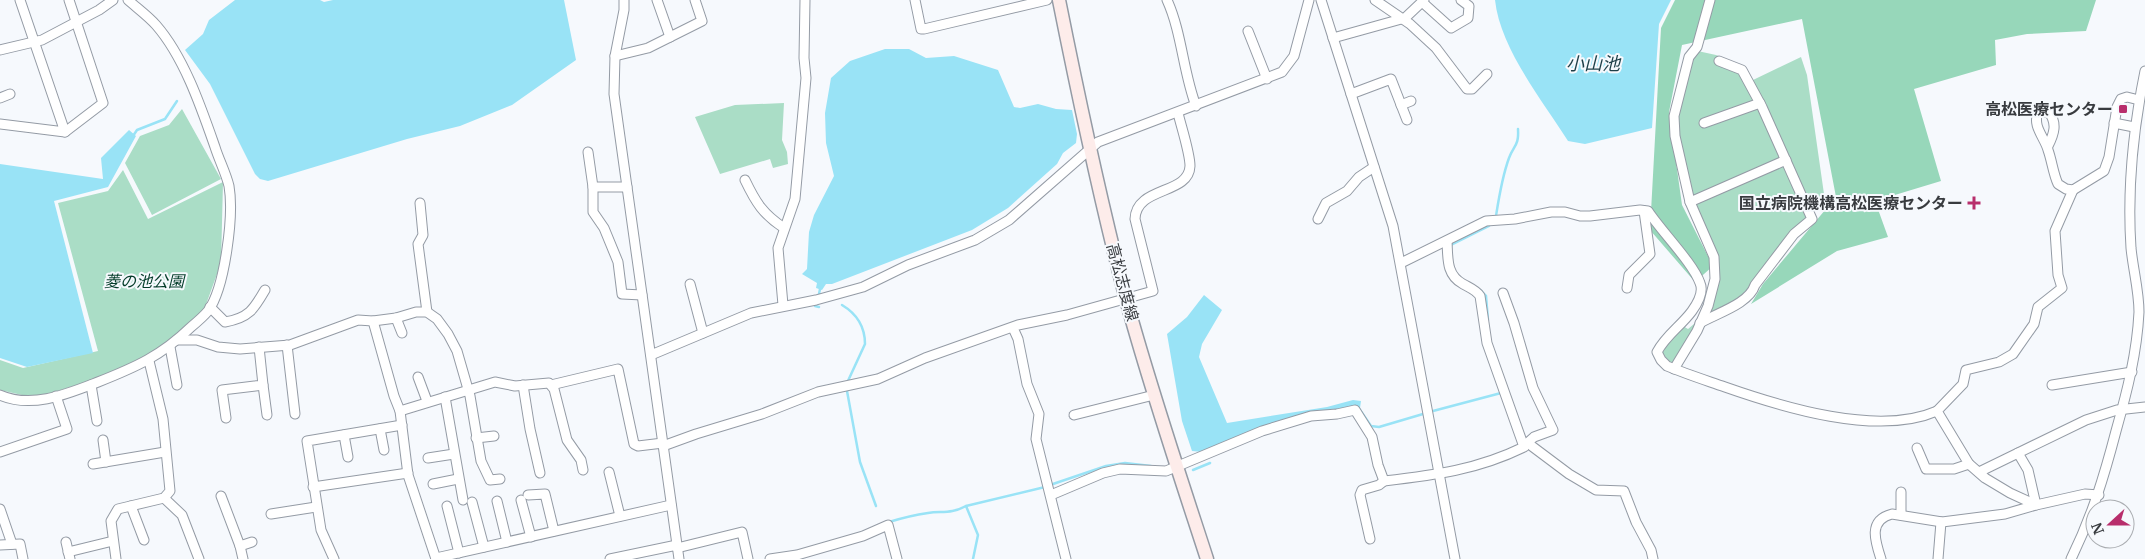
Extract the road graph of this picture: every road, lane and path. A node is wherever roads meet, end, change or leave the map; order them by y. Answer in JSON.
{"nodes":[{"id":1,"x":20,"y":0,"type":"edge"},
{"id":2,"x":70,"y":0,"type":"edge"},
{"id":3,"x":113,"y":0,"type":"edge"},
{"id":4,"x":128,"y":0,"type":"edge"},
{"id":5,"x":624,"y":0,"type":"edge"},
{"id":6,"x":657,"y":0,"type":"edge"},
{"id":7,"x":695,"y":0,"type":"edge"},
{"id":8,"x":805,"y":0,"type":"edge"},
{"id":9,"x":915,"y":0,"type":"edge"},
{"id":10,"x":1047,"y":0,"type":"edge"},
{"id":11,"x":1058,"y":0,"type":"edge"},
{"id":12,"x":1167,"y":0,"type":"edge"},
{"id":13,"x":1309,"y":0,"type":"edge"},
{"id":14,"x":1321,"y":0,"type":"edge"},
{"id":15,"x":1375,"y":0,"type":"edge"},
{"id":16,"x":1461,"y":0,"type":"edge"},
{"id":17,"x":1710,"y":0,"type":"edge"},
{"id":18,"x":1423,"y":1,"type":"edge"},
{"id":19,"x":1401,"y":19,"type":"junction"},
{"id":20,"x":77,"y":22,"type":"junction"},
{"id":21,"x":1248,"y":31,"type":"dead end"},
{"id":22,"x":670,"y":37,"type":"junction"},
{"id":23,"x":1333,"y":38,"type":"junction"},
{"id":24,"x":35,"y":42,"type":"junction"},
{"id":25,"x":0,"y":50,"type":"edge"},
{"id":26,"x":615,"y":56,"type":"junction"},
{"id":27,"x":1719,"y":61,"type":"dead end"},
{"id":28,"x":2145,"y":71,"type":"edge"},
{"id":29,"x":1487,"y":74,"type":"dead end"},
{"id":30,"x":1266,"y":79,"type":"junction"},
{"id":31,"x":10,"y":94,"type":"dead end"},
{"id":32,"x":1351,"y":94,"type":"junction"},
{"id":33,"x":0,"y":98,"type":"edge"},
{"id":34,"x":2139,"y":100,"type":"junction"},
{"id":35,"x":1411,"y":101,"type":"dead end"},
{"id":36,"x":1760,"y":103,"type":"junction"},
{"id":37,"x":1401,"y":105,"type":"junction"},
{"id":38,"x":1196,"y":106,"type":"junction"},
{"id":39,"x":1178,"y":113,"type":"junction"},
{"id":40,"x":1407,"y":120,"type":"dead end"},
{"id":41,"x":1704,"y":123,"type":"dead end"},
{"id":42,"x":0,"y":124,"type":"edge"},
{"id":43,"x":2114,"y":124,"type":"junction"},
{"id":44,"x":2134,"y":127,"type":"junction"},
{"id":45,"x":65,"y":132,"type":"junction"},
{"id":46,"x":2048,"y":146,"type":"dead end"},
{"id":47,"x":1090,"y":149,"type":"junction"},
{"id":48,"x":588,"y":152,"type":"dead end"},
{"id":49,"x":1786,"y":160,"type":"junction"},
{"id":50,"x":1374,"y":167,"type":"junction"},
{"id":51,"x":745,"y":180,"type":"dead end"},
{"id":52,"x":592,"y":187,"type":"junction"},
{"id":53,"x":627,"y":187,"type":"junction"},
{"id":54,"x":2073,"y":190,"type":"junction"},
{"id":55,"x":1690,"y":202,"type":"junction"},
{"id":56,"x":420,"y":203,"type":"dead end"},
{"id":57,"x":1644,"y":211,"type":"junction"},
{"id":58,"x":1318,"y":219,"type":"dead end"},
{"id":59,"x":784,"y":228,"type":"junction"},
{"id":60,"x":1447,"y":241,"type":"junction"},
{"id":61,"x":1401,"y":263,"type":"junction"},
{"id":62,"x":690,"y":284,"type":"dead end"},
{"id":63,"x":1627,"y":288,"type":"dead end"},
{"id":64,"x":265,"y":290,"type":"dead end"},
{"id":65,"x":1503,"y":293,"type":"dead end"},
{"id":66,"x":642,"y":295,"type":"junction"},
{"id":67,"x":1126,"y":298,"type":"junction"},
{"id":68,"x":783,"y":306,"type":"junction"},
{"id":69,"x":210,"y":307,"type":"junction"},
{"id":70,"x":427,"y":312,"type":"junction"},
{"id":71,"x":396,"y":318,"type":"junction"},
{"id":72,"x":373,"y":321,"type":"junction"},
{"id":73,"x":1700,"y":324,"type":"junction"},
{"id":74,"x":1013,"y":328,"type":"junction"},
{"id":75,"x":2141,"y":328,"type":"edge"},
{"id":76,"x":402,"y":333,"type":"dead end"},
{"id":77,"x":704,"y":333,"type":"junction"},
{"id":78,"x":177,"y":340,"type":"junction"},
{"id":79,"x":287,"y":345,"type":"junction"},
{"id":80,"x":170,"y":347,"type":"junction"},
{"id":81,"x":259,"y":347,"type":"junction"},
{"id":82,"x":651,"y":355,"type":"junction"},
{"id":83,"x":149,"y":361,"type":"junction"},
{"id":84,"x":1674,"y":369,"type":"junction"},
{"id":85,"x":2132,"y":372,"type":"junction"},
{"id":86,"x":418,"y":377,"type":"dead end"},
{"id":87,"x":91,"y":385,"type":"junction"},
{"id":88,"x":177,"y":385,"type":"dead end"},
{"id":89,"x":263,"y":385,"type":"junction"},
{"id":90,"x":523,"y":385,"type":"junction"},
{"id":91,"x":551,"y":385,"type":"junction"},
{"id":92,"x":2052,"y":385,"type":"dead end"},
{"id":93,"x":468,"y":390,"type":"junction"},
{"id":94,"x":1154,"y":394,"type":"junction"},
{"id":95,"x":0,"y":396,"type":"edge"},
{"id":96,"x":56,"y":396,"type":"junction"},
{"id":97,"x":445,"y":397,"type":"junction"},
{"id":98,"x":427,"y":401,"type":"junction"},
{"id":99,"x":2145,"y":406,"type":"edge"},
{"id":100,"x":2122,"y":410,"type":"junction"},
{"id":101,"x":400,"y":411,"type":"junction"},
{"id":102,"x":1937,"y":412,"type":"junction"},
{"id":103,"x":296,"y":414,"type":"dead end"},
{"id":104,"x":266,"y":415,"type":"dead end"},
{"id":105,"x":1074,"y":415,"type":"dead end"},
{"id":106,"x":226,"y":418,"type":"dead end"},
{"id":107,"x":97,"y":421,"type":"dead end"},
{"id":108,"x":402,"y":425,"type":"junction"},
{"id":109,"x":380,"y":429,"type":"junction"},
{"id":110,"x":344,"y":435,"type":"junction"},
{"id":111,"x":494,"y":436,"type":"dead end"},
{"id":112,"x":476,"y":438,"type":"junction"},
{"id":113,"x":103,"y":440,"type":"dead end"},
{"id":114,"x":663,"y":445,"type":"junction"},
{"id":115,"x":1527,"y":445,"type":"junction"},
{"id":116,"x":1917,"y":448,"type":"dead end"},
{"id":117,"x":384,"y":450,"type":"dead end"},
{"id":118,"x":0,"y":452,"type":"edge"},
{"id":119,"x":165,"y":452,"type":"junction"},
{"id":120,"x":2018,"y":453,"type":"junction"},
{"id":121,"x":454,"y":454,"type":"junction"},
{"id":122,"x":348,"y":457,"type":"dead end"},
{"id":123,"x":428,"y":458,"type":"dead end"},
{"id":124,"x":106,"y":462,"type":"junction"},
{"id":125,"x":93,"y":464,"type":"dead end"},
{"id":126,"x":1969,"y":464,"type":"junction"},
{"id":127,"x":1177,"y":465,"type":"junction"},
{"id":128,"x":583,"y":470,"type":"dead end"},
{"id":129,"x":609,"y":472,"type":"dead end"},
{"id":130,"x":1979,"y":472,"type":"junction"},
{"id":131,"x":540,"y":473,"type":"dead end"},
{"id":132,"x":408,"y":474,"type":"junction"},
{"id":133,"x":1440,"y":474,"type":"junction"},
{"id":134,"x":458,"y":479,"type":"junction"},
{"id":135,"x":500,"y":479,"type":"dead end"},
{"id":136,"x":1384,"y":481,"type":"junction"},
{"id":137,"x":433,"y":484,"type":"dead end"},
{"id":138,"x":313,"y":486,"type":"junction"},
{"id":139,"x":1049,"y":489,"type":"junction"},
{"id":140,"x":1901,"y":492,"type":"dead end"},
{"id":141,"x":2099,"y":494,"type":"junction"},
{"id":142,"x":222,"y":496,"type":"dead end"},
{"id":143,"x":164,"y":498,"type":"junction"},
{"id":144,"x":462,"y":500,"type":"dead end"},
{"id":145,"x":497,"y":501,"type":"dead end"},
{"id":146,"x":472,"y":502,"type":"dead end"},
{"id":147,"x":671,"y":505,"type":"junction"},
{"id":148,"x":2036,"y":505,"type":"junction"},
{"id":149,"x":131,"y":506,"type":"junction"},
{"id":150,"x":447,"y":506,"type":"dead end"},
{"id":151,"x":316,"y":507,"type":"junction"},
{"id":152,"x":0,"y":509,"type":"edge"},
{"id":153,"x":271,"y":514,"type":"dead end"},
{"id":154,"x":1901,"y":515,"type":"junction"},
{"id":155,"x":620,"y":516,"type":"junction"},
{"id":156,"x":1941,"y":522,"type":"junction"},
{"id":157,"x":554,"y":531,"type":"junction"},
{"id":158,"x":531,"y":536,"type":"junction"},
{"id":159,"x":1370,"y":539,"type":"dead end"},
{"id":160,"x":144,"y":540,"type":"dead end"},
{"id":161,"x":113,"y":541,"type":"junction"},
{"id":162,"x":252,"y":542,"type":"dead end"},
{"id":163,"x":507,"y":542,"type":"junction"},
{"id":164,"x":12,"y":544,"type":"junction"},
{"id":165,"x":0,"y":545,"type":"edge"},
{"id":166,"x":240,"y":546,"type":"junction"},
{"id":167,"x":677,"y":546,"type":"junction"},
{"id":168,"x":484,"y":547,"type":"junction"},
{"id":169,"x":68,"y":551,"type":"edge"},
{"id":170,"x":459,"y":553,"type":"junction"},
{"id":171,"x":436,"y":558,"type":"edge"},
{"id":172,"x":23,"y":559,"type":"edge"},
{"id":173,"x":116,"y":559,"type":"edge"},
{"id":174,"x":199,"y":559,"type":"edge"},
{"id":175,"x":243,"y":559,"type":"edge"},
{"id":176,"x":334,"y":559,"type":"edge"},
{"id":177,"x":610,"y":559,"type":"edge"},
{"id":178,"x":679,"y":559,"type":"edge"},
{"id":179,"x":748,"y":559,"type":"edge"},
{"id":180,"x":770,"y":559,"type":"edge"},
{"id":181,"x":896,"y":559,"type":"edge"},
{"id":182,"x":1066,"y":559,"type":"edge"},
{"id":183,"x":1207,"y":559,"type":"edge"},
{"id":184,"x":1455,"y":559,"type":"edge"},
{"id":185,"x":1654,"y":559,"type":"edge"},
{"id":186,"x":1881,"y":559,"type":"edge"},
{"id":187,"x":1938,"y":559,"type":"edge"},
{"id":188,"x":2071,"y":559,"type":"edge"}],
"edges":[{"from":1,"to":24,"type":"street"},
{"from":2,"to":20,"type":"street"},
{"from":3,"to":20,"type":"street"},
{"from":4,"to":69,"type":"street"},
{"from":5,"to":26,"type":"street"},
{"from":6,"to":22,"type":"street"},
{"from":7,"to":22,"type":"street"},
{"from":8,"to":59,"type":"street"},
{"from":9,"to":10,"type":"street"},
{"from":11,"to":47,"type":"main road","name":"高松志度線"},
{"from":12,"to":38,"type":"street"},
{"from":13,"to":30,"type":"street"},
{"from":14,"to":23,"type":"street"},
{"from":15,"to":19,"type":"street"},
{"from":16,"to":18,"type":"street"},
{"from":17,"to":55,"type":"street"},
{"from":18,"to":19,"type":"street"},
{"from":19,"to":23,"type":"street"},
{"from":19,"to":29,"type":"street"},
{"from":20,"to":24,"type":"street"},
{"from":20,"to":45,"type":"street"},
{"from":21,"to":30,"type":"street"},
{"from":22,"to":26,"type":"street"},
{"from":23,"to":32,"type":"street"},
{"from":24,"to":25,"type":"street"},
{"from":24,"to":45,"type":"street"},
{"from":26,"to":53,"type":"street"},
{"from":27,"to":36,"type":"street"},
{"from":28,"to":34,"type":"street"},
{"from":30,"to":38,"type":"street"},
{"from":31,"to":33,"type":"street"},
{"from":32,"to":37,"type":"street"},
{"from":32,"to":50,"type":"street"},
{"from":34,"to":43,"type":"street"},
{"from":34,"to":44,"type":"street"},
{"from":35,"to":37,"type":"street"},
{"from":36,"to":41,"type":"street"},
{"from":36,"to":49,"type":"street"},
{"from":37,"to":40,"type":"street"},
{"from":38,"to":39,"type":"street"},
{"from":39,"to":47,"type":"street"},
{"from":39,"to":67,"type":"street"},
{"from":42,"to":45,"type":"street"},
{"from":43,"to":44,"type":"street"},
{"from":43,"to":54,"type":"street"},
{"from":44,"to":75,"type":"street"},
{"from":46,"to":54,"type":"street"},
{"from":47,"to":67,"type":"main road","name":"高松志度線"},
{"from":47,"to":68,"type":"street"},
{"from":48,"to":52,"type":"street"},
{"from":49,"to":55,"type":"street"},
{"from":49,"to":73,"type":"street"},
{"from":50,"to":58,"type":"street"},
{"from":50,"to":61,"type":"street"},
{"from":51,"to":59,"type":"street"},
{"from":52,"to":53,"type":"street"},
{"from":52,"to":66,"type":"street"},
{"from":53,"to":66,"type":"street"},
{"from":54,"to":102,"type":"street"},
{"from":55,"to":73,"type":"street"},
{"from":56,"to":70,"type":"street"},
{"from":57,"to":60,"type":"street"},
{"from":57,"to":63,"type":"street"},
{"from":57,"to":84,"type":"street"},
{"from":59,"to":68,"type":"street"},
{"from":60,"to":61,"type":"street"},
{"from":60,"to":115,"type":"street"},
{"from":61,"to":133,"type":"street"},
{"from":62,"to":77,"type":"street"},
{"from":64,"to":69,"type":"street"},
{"from":65,"to":115,"type":"street"},
{"from":66,"to":82,"type":"street"},
{"from":67,"to":74,"type":"street"},
{"from":67,"to":94,"type":"main road","name":"高松志度線"},
{"from":68,"to":77,"type":"street"},
{"from":69,"to":78,"type":"street"},
{"from":70,"to":71,"type":"street"},
{"from":70,"to":93,"type":"street"},
{"from":71,"to":72,"type":"street"},
{"from":71,"to":76,"type":"street"},
{"from":72,"to":79,"type":"street"},
{"from":72,"to":101,"type":"street"},
{"from":73,"to":84,"type":"street"},
{"from":74,"to":114,"type":"street"},
{"from":74,"to":139,"type":"street"},
{"from":75,"to":85,"type":"street"},
{"from":77,"to":82,"type":"street"},
{"from":78,"to":80,"type":"street"},
{"from":78,"to":81,"type":"street"},
{"from":79,"to":81,"type":"street"},
{"from":79,"to":103,"type":"street"},
{"from":80,"to":83,"type":"street"},
{"from":80,"to":88,"type":"street"},
{"from":81,"to":89,"type":"street"},
{"from":82,"to":114,"type":"street"},
{"from":83,"to":87,"type":"street"},
{"from":83,"to":119,"type":"street"},
{"from":84,"to":102,"type":"street"},
{"from":85,"to":92,"type":"street"},
{"from":85,"to":100,"type":"street"},
{"from":86,"to":98,"type":"street"},
{"from":87,"to":96,"type":"street"},
{"from":87,"to":107,"type":"street"},
{"from":89,"to":104,"type":"street"},
{"from":89,"to":106,"type":"street"},
{"from":90,"to":91,"type":"street"},
{"from":90,"to":93,"type":"street"},
{"from":90,"to":131,"type":"street"},
{"from":91,"to":114,"type":"street"},
{"from":91,"to":128,"type":"street"},
{"from":93,"to":97,"type":"street"},
{"from":93,"to":112,"type":"street"},
{"from":94,"to":105,"type":"street"},
{"from":94,"to":127,"type":"main road","name":"高松志度線"},
{"from":95,"to":96,"type":"street"},
{"from":96,"to":118,"type":"street"},
{"from":97,"to":98,"type":"street"},
{"from":97,"to":121,"type":"street"},
{"from":98,"to":101,"type":"street"},
{"from":99,"to":100,"type":"street"},
{"from":100,"to":120,"type":"street"},
{"from":100,"to":141,"type":"street"},
{"from":101,"to":108,"type":"street"},
{"from":102,"to":126,"type":"street"},
{"from":108,"to":109,"type":"street"},
{"from":108,"to":132,"type":"street"},
{"from":109,"to":110,"type":"street"},
{"from":109,"to":117,"type":"street"},
{"from":110,"to":122,"type":"street"},
{"from":110,"to":138,"type":"street"},
{"from":111,"to":112,"type":"street"},
{"from":112,"to":135,"type":"street"},
{"from":113,"to":124,"type":"street"},
{"from":114,"to":147,"type":"street"},
{"from":115,"to":133,"type":"street"},
{"from":115,"to":185,"type":"street"},
{"from":116,"to":126,"type":"street"},
{"from":119,"to":124,"type":"street"},
{"from":119,"to":143,"type":"street"},
{"from":120,"to":130,"type":"street"},
{"from":120,"to":148,"type":"street"},
{"from":121,"to":123,"type":"street"},
{"from":121,"to":134,"type":"street"},
{"from":124,"to":125,"type":"street"},
{"from":126,"to":130,"type":"street"},
{"from":127,"to":136,"type":"street"},
{"from":127,"to":139,"type":"street"},
{"from":127,"to":183,"type":"main road","name":"高松志度線"},
{"from":129,"to":155,"type":"street"},
{"from":130,"to":148,"type":"street"},
{"from":132,"to":138,"type":"street"},
{"from":132,"to":171,"type":"street"},
{"from":133,"to":136,"type":"street"},
{"from":133,"to":184,"type":"street"},
{"from":134,"to":137,"type":"street"},
{"from":134,"to":144,"type":"street"},
{"from":136,"to":159,"type":"street"},
{"from":138,"to":151,"type":"street"},
{"from":139,"to":182,"type":"street"},
{"from":140,"to":154,"type":"street"},
{"from":141,"to":148,"type":"street"},
{"from":141,"to":188,"type":"street"},
{"from":142,"to":166,"type":"street"},
{"from":143,"to":149,"type":"street"},
{"from":143,"to":174,"type":"street"},
{"from":145,"to":163,"type":"street"},
{"from":146,"to":168,"type":"street"},
{"from":147,"to":155,"type":"street"},
{"from":147,"to":167,"type":"street"},
{"from":148,"to":156,"type":"street"},
{"from":149,"to":160,"type":"street"},
{"from":149,"to":161,"type":"street"},
{"from":150,"to":170,"type":"street"},
{"from":151,"to":153,"type":"street"},
{"from":151,"to":176,"type":"street"},
{"from":152,"to":164,"type":"street"},
{"from":154,"to":156,"type":"street"},
{"from":154,"to":186,"type":"street"},
{"from":155,"to":157,"type":"street"},
{"from":156,"to":187,"type":"street"},
{"from":157,"to":158,"type":"street"},
{"from":157,"to":158,"type":"street"},
{"from":158,"to":163,"type":"street"},
{"from":161,"to":169,"type":"street"},
{"from":161,"to":173,"type":"street"},
{"from":162,"to":166,"type":"street"},
{"from":163,"to":168,"type":"street"},
{"from":164,"to":165,"type":"street"},
{"from":164,"to":172,"type":"street"},
{"from":166,"to":175,"type":"street"},
{"from":167,"to":177,"type":"street"},
{"from":167,"to":178,"type":"street"},
{"from":167,"to":179,"type":"street"},
{"from":168,"to":170,"type":"street"},
{"from":170,"to":171,"type":"street"},
{"from":180,"to":181,"type":"street"}]}
